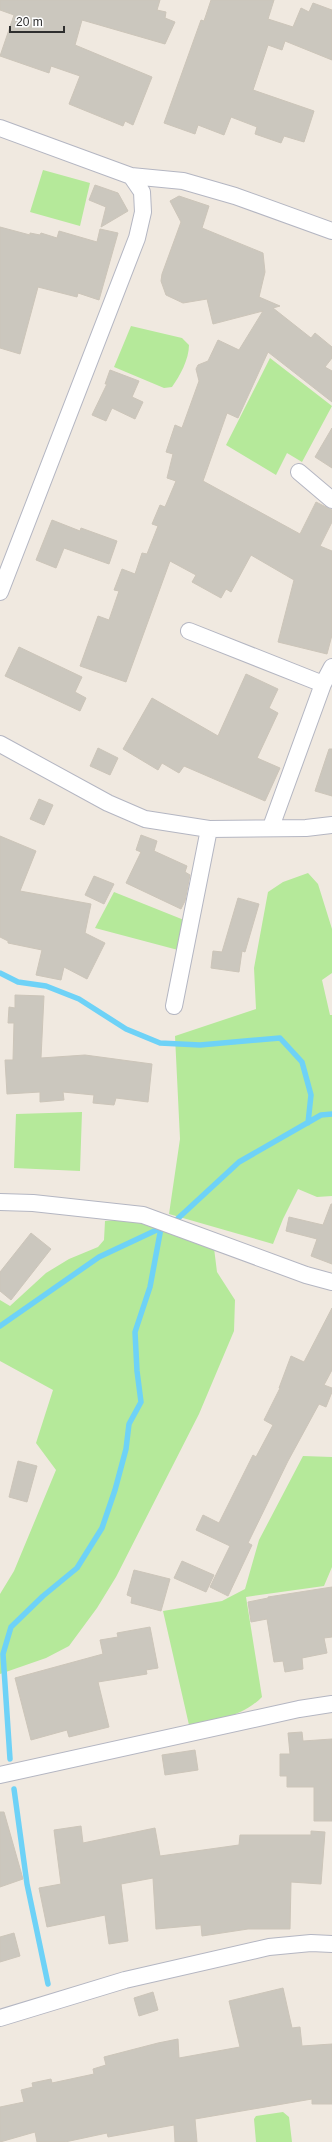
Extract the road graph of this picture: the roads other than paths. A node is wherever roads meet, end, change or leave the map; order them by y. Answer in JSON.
{"nodes":[{"id":1,"x":0,"y":128,"type":"edge"},
{"id":2,"x":130,"y":176,"type":"junction"},
{"id":3,"x":332,"y":231,"type":"edge"},
{"id":4,"x":299,"y":472,"type":"dead end"},
{"id":5,"x":332,"y":500,"type":"edge"},
{"id":6,"x":0,"y":592,"type":"edge"},
{"id":7,"x":189,"y":631,"type":"dead end"},
{"id":8,"x":332,"y":667,"type":"edge"},
{"id":9,"x":323,"y":684,"type":"junction"},
{"id":10,"x":0,"y":744,"type":"edge"},
{"id":11,"x":332,"y":825,"type":"edge"},
{"id":12,"x":271,"y":827,"type":"junction"},
{"id":13,"x":209,"y":828,"type":"junction"},
{"id":14,"x":174,"y":1006,"type":"dead end"},
{"id":15,"x":0,"y":1202,"type":"edge"},
{"id":16,"x":332,"y":1282,"type":"edge"},
{"id":17,"x":332,"y":1704,"type":"edge"},
{"id":18,"x":0,"y":1775,"type":"edge"},
{"id":19,"x":332,"y":1944,"type":"edge"},
{"id":20,"x":0,"y":2018,"type":"edge"}],
"edges":[{"from":1,"to":2,"type":"street"},
{"from":2,"to":3,"type":"street"},
{"from":2,"to":6,"type":"street"},
{"from":4,"to":5,"type":"street"},
{"from":7,"to":9,"type":"street"},
{"from":8,"to":9,"type":"street"},
{"from":9,"to":12,"type":"street"},
{"from":10,"to":13,"type":"street"},
{"from":11,"to":12,"type":"street"},
{"from":12,"to":13,"type":"street"},
{"from":13,"to":14,"type":"street"},
{"from":15,"to":16,"type":"street"},
{"from":17,"to":18,"type":"street"},
{"from":19,"to":20,"type":"street"}]}
